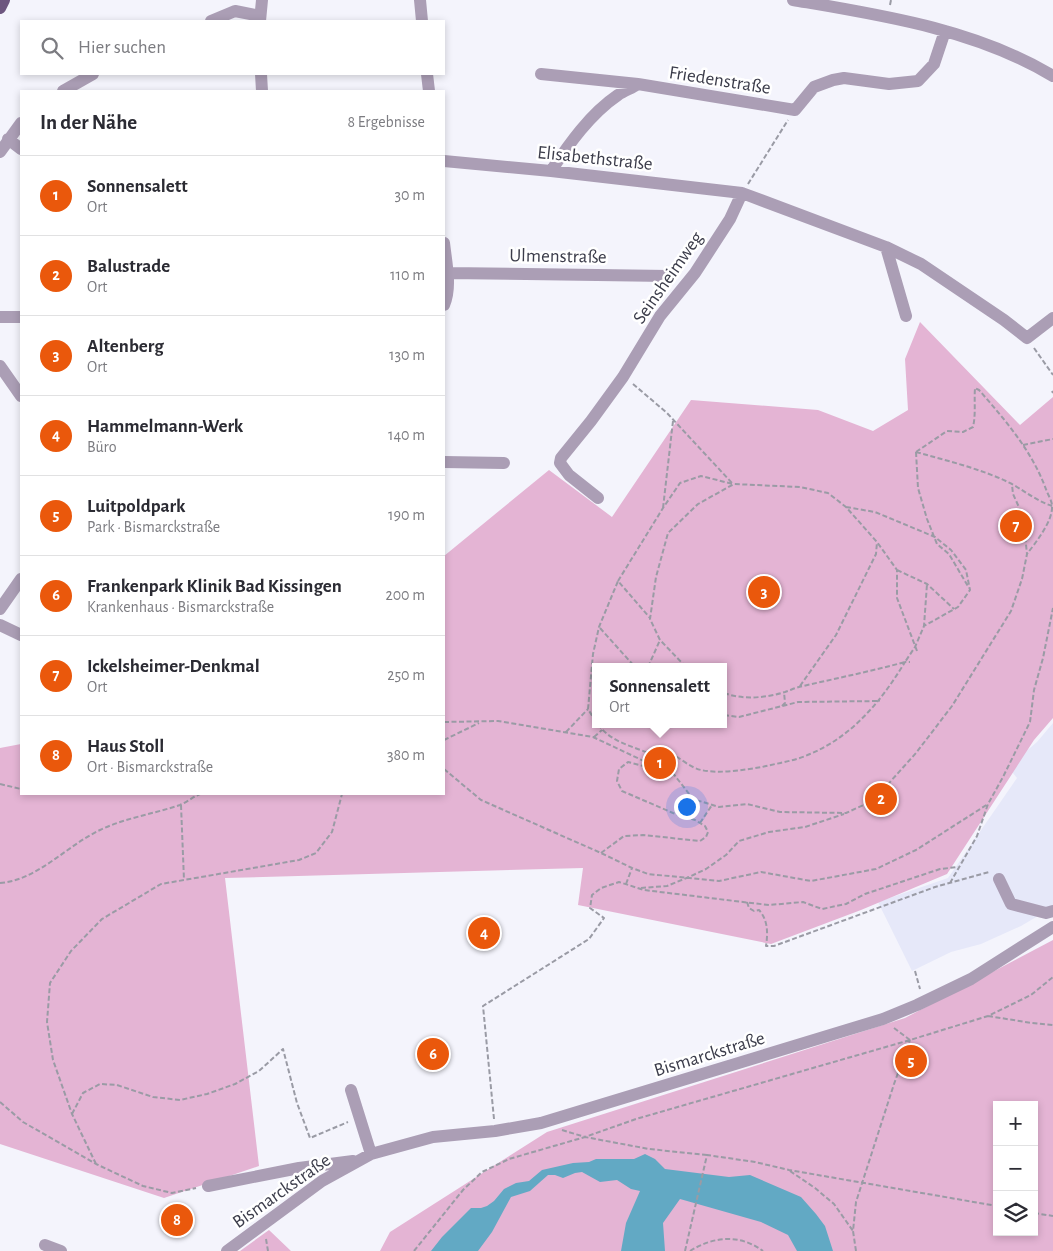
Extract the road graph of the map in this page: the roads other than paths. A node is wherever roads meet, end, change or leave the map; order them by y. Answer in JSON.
{"nodes":[{"id":1,"x":4,"y":0,"type":"edge"},
{"id":2,"x":262,"y":0,"type":"edge"},
{"id":3,"x":420,"y":0,"type":"edge"},
{"id":4,"x":793,"y":0,"type":"edge"},
{"id":5,"x":0,"y":8,"type":"edge"},
{"id":6,"x":260,"y":19,"type":"edge"},
{"id":7,"x":214,"y":20,"type":"edge"},
{"id":8,"x":422,"y":20,"type":"edge"},
{"id":9,"x":945,"y":31,"type":"junction"},
{"id":10,"x":541,"y":74,"type":"dead end"},
{"id":11,"x":91,"y":75,"type":"edge"},
{"id":12,"x":261,"y":75,"type":"edge"},
{"id":13,"x":427,"y":75,"type":"edge"},
{"id":14,"x":1053,"y":76,"type":"edge"},
{"id":15,"x":638,"y":84,"type":"junction"},
{"id":16,"x":66,"y":90,"type":"edge"},
{"id":17,"x":262,"y":90,"type":"edge"},
{"id":18,"x":429,"y":90,"type":"edge"},
{"id":19,"x":20,"y":123,"type":"edge"},
{"id":20,"x":8,"y":140,"type":"junction"},
{"id":21,"x":20,"y":148,"type":"edge"},
{"id":22,"x":0,"y":152,"type":"edge"},
{"id":23,"x":445,"y":161,"type":"edge"},
{"id":24,"x":551,"y":171,"type":"junction"},
{"id":25,"x":742,"y":193,"type":"junction"},
{"id":26,"x":886,"y":247,"type":"junction"},
{"id":27,"x":445,"y":253,"type":"edge"},
{"id":28,"x":447,"y":274,"type":"junction"},
{"id":29,"x":668,"y":276,"type":"dead end"},
{"id":30,"x":445,"y":303,"type":"edge"},
{"id":31,"x":906,"y":316,"type":"dead end"},
{"id":32,"x":0,"y":317,"type":"edge"},
{"id":33,"x":20,"y":317,"type":"edge"},
{"id":34,"x":1053,"y":318,"type":"edge"},
{"id":35,"x":0,"y":366,"type":"edge"},
{"id":36,"x":20,"y":395,"type":"edge"},
{"id":37,"x":445,"y":462,"type":"edge"},
{"id":38,"x":504,"y":463,"type":"dead end"},
{"id":39,"x":598,"y":498,"type":"dead end"},
{"id":40,"x":20,"y":580,"type":"edge"},
{"id":41,"x":0,"y":610,"type":"edge"},
{"id":42,"x":0,"y":625,"type":"edge"},
{"id":43,"x":20,"y":635,"type":"edge"},
{"id":44,"x":999,"y":879,"type":"road end"},
{"id":45,"x":1053,"y":911,"type":"edge"},
{"id":46,"x":1053,"y":927,"type":"edge"},
{"id":47,"x":351,"y":1090,"type":"dead end"},
{"id":48,"x":371,"y":1154,"type":"junction"},
{"id":49,"x":356,"y":1161,"type":"junction"},
{"id":50,"x":208,"y":1186,"type":"road end"},
{"id":51,"x":45,"y":1245,"type":"dead end"},
{"id":52,"x":62,"y":1251,"type":"edge"},
{"id":53,"x":227,"y":1251,"type":"edge"}],
"edges":[{"from":1,"to":5,"type":"main road"},
{"from":2,"to":6,"type":"street"},
{"from":3,"to":8,"type":"street"},
{"from":4,"to":9,"type":"street"},
{"from":6,"to":7,"type":"street"},
{"from":9,"to":14,"type":"street"},
{"from":9,"to":15,"type":"street","name":"Friedenstraße"},
{"from":10,"to":15,"type":"street","name":"Friedenstraße"},
{"from":11,"to":16,"type":"street"},
{"from":12,"to":17,"type":"street"},
{"from":13,"to":18,"type":"street"},
{"from":15,"to":24,"type":"street"},
{"from":19,"to":20,"type":"street"},
{"from":20,"to":21,"type":"street"},
{"from":20,"to":22,"type":"street"},
{"from":23,"to":24,"type":"street","name":"Elisabethstraße"},
{"from":24,"to":25,"type":"street","name":"Elisabethstraße"},
{"from":25,"to":26,"type":"street"},
{"from":25,"to":39,"type":"street","name":"Seinsheimweg"},
{"from":26,"to":31,"type":"street"},
{"from":26,"to":34,"type":"street"},
{"from":27,"to":28,"type":"street"},
{"from":28,"to":29,"type":"street","name":"Ulmenstraße"},
{"from":28,"to":30,"type":"street"},
{"from":32,"to":33,"type":"street"},
{"from":35,"to":36,"type":"street"},
{"from":37,"to":38,"type":"street"},
{"from":40,"to":41,"type":"street"},
{"from":42,"to":43,"type":"street"},
{"from":44,"to":45,"type":"street"},
{"from":46,"to":48,"type":"street","name":"Bismarckstraße"},
{"from":47,"to":48,"type":"street"},
{"from":48,"to":49,"type":"street","name":"Bismarckstraße"},
{"from":49,"to":50,"type":"street","name":"Bismarckstraße"},
{"from":49,"to":53,"type":"street","name":"Bismarckstraße"},
{"from":51,"to":52,"type":"street"}]}
